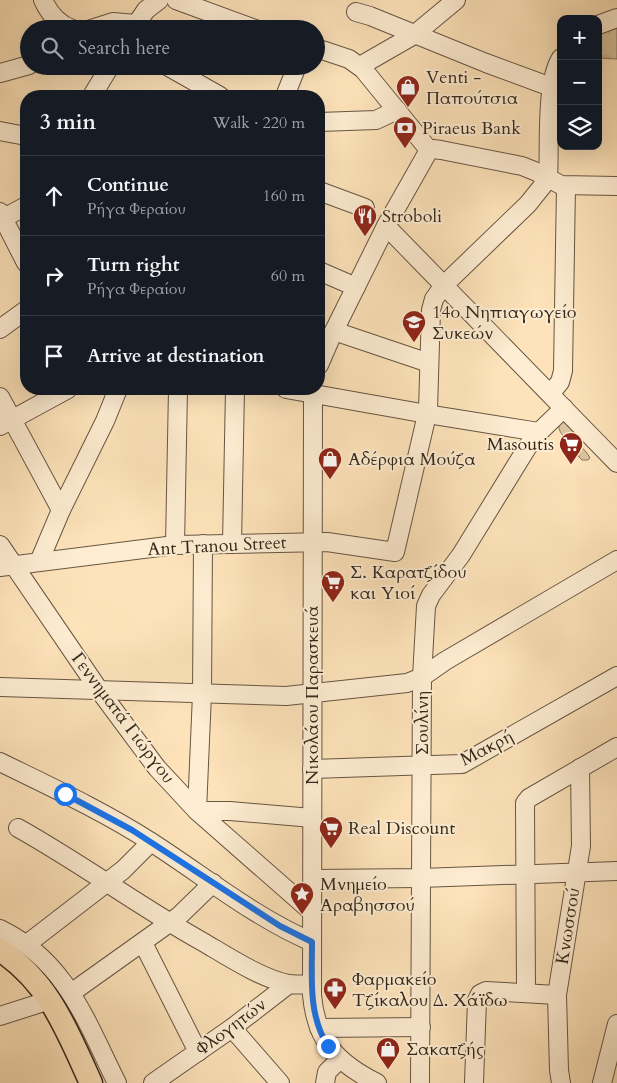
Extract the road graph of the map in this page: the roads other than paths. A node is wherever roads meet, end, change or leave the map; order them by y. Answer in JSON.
{"nodes":[{"id":1,"x":43,"y":0,"type":"edge"},
{"id":2,"x":159,"y":0,"type":"edge"},
{"id":3,"x":176,"y":0,"type":"edge"},
{"id":4,"x":456,"y":0,"type":"edge"},
{"id":5,"x":356,"y":12,"type":"dead end"},
{"id":6,"x":617,"y":18,"type":"edge"},
{"id":7,"x":57,"y":20,"type":"edge"},
{"id":8,"x":138,"y":20,"type":"edge"},
{"id":9,"x":230,"y":20,"type":"edge"},
{"id":10,"x":602,"y":24,"type":"edge"},
{"id":11,"x":414,"y":35,"type":"junction"},
{"id":12,"x":325,"y":51,"type":"edge"},
{"id":13,"x":556,"y":55,"type":"edge"},
{"id":14,"x":360,"y":66,"type":"junction"},
{"id":15,"x":20,"y":67,"type":"edge"},
{"id":16,"x":0,"y":73,"type":"edge"},
{"id":17,"x":105,"y":75,"type":"edge"},
{"id":18,"x":183,"y":75,"type":"edge"},
{"id":19,"x":293,"y":75,"type":"edge"},
{"id":20,"x":552,"y":88,"type":"junction"},
{"id":21,"x":96,"y":90,"type":"edge"},
{"id":22,"x":209,"y":90,"type":"edge"},
{"id":23,"x":287,"y":90,"type":"edge"},
{"id":24,"x":397,"y":110,"type":"junction"},
{"id":25,"x":325,"y":122,"type":"edge"},
{"id":26,"x":0,"y":131,"type":"edge"},
{"id":27,"x":20,"y":135,"type":"edge"},
{"id":28,"x":429,"y":150,"type":"junction"},
{"id":29,"x":548,"y":179,"type":"junction"},
{"id":30,"x":566,"y":186,"type":"junction"},
{"id":31,"x":617,"y":186,"type":"edge"},
{"id":32,"x":325,"y":193,"type":"edge"},
{"id":33,"x":365,"y":208,"type":"dead end"},
{"id":34,"x":20,"y":209,"type":"edge"},
{"id":35,"x":1,"y":217,"type":"edge"},
{"id":36,"x":386,"y":226,"type":"junction"},
{"id":37,"x":20,"y":252,"type":"edge"},
{"id":38,"x":325,"y":274,"type":"edge"},
{"id":39,"x":444,"y":285,"type":"junction"},
{"id":40,"x":356,"y":287,"type":"junction"},
{"id":41,"x":20,"y":314,"type":"edge"},
{"id":42,"x":0,"y":329,"type":"edge"},
{"id":43,"x":328,"y":333,"type":"edge"},
{"id":44,"x":429,"y":363,"type":"junction"},
{"id":45,"x":325,"y":393,"type":"edge"},
{"id":46,"x":550,"y":394,"type":"junction"},
{"id":47,"x":57,"y":395,"type":"edge"},
{"id":48,"x":115,"y":395,"type":"edge"},
{"id":49,"x":178,"y":395,"type":"edge"},
{"id":50,"x":234,"y":395,"type":"edge"},
{"id":51,"x":313,"y":395,"type":"edge"},
{"id":52,"x":0,"y":397,"type":"edge"},
{"id":53,"x":564,"y":408,"type":"junction"},
{"id":54,"x":427,"y":414,"type":"junction"},
{"id":55,"x":6,"y":422,"type":"edge"},
{"id":56,"x":539,"y":432,"type":"junction"},
{"id":57,"x":617,"y":463,"type":"edge"},
{"id":58,"x":61,"y":510,"type":"junction"},
{"id":59,"x":313,"y":541,"type":"junction"},
{"id":60,"x":203,"y":544,"type":"junction"},
{"id":61,"x":232,"y":544,"type":"junction"},
{"id":62,"x":0,"y":545,"type":"edge"},
{"id":63,"x":175,"y":545,"type":"junction"},
{"id":64,"x":617,"y":560,"type":"edge"},
{"id":65,"x":39,"y":562,"type":"junction"},
{"id":66,"x":7,"y":566,"type":"edge"},
{"id":67,"x":617,"y":676,"type":"edge"},
{"id":68,"x":422,"y":677,"type":"junction"},
{"id":69,"x":0,"y":687,"type":"edge"},
{"id":70,"x":99,"y":690,"type":"junction"},
{"id":71,"x":313,"y":693,"type":"junction"},
{"id":72,"x":202,"y":694,"type":"junction"},
{"id":73,"x":617,"y":747,"type":"edge"},
{"id":74,"x":0,"y":762,"type":"edge"},
{"id":75,"x":422,"y":767,"type":"junction"},
{"id":76,"x":580,"y":768,"type":"junction"},
{"id":77,"x":312,"y":769,"type":"junction"},
{"id":78,"x":197,"y":811,"type":"junction"},
{"id":79,"x":312,"y":818,"type":"junction"},
{"id":80,"x":18,"y":828,"type":"dead end"},
{"id":81,"x":151,"y":842,"type":"junction"},
{"id":82,"x":617,"y":871,"type":"edge"},
{"id":83,"x":577,"y":872,"type":"junction"},
{"id":84,"x":525,"y":875,"type":"junction"},
{"id":85,"x":421,"y":878,"type":"junction"},
{"id":86,"x":313,"y":879,"type":"junction"},
{"id":87,"x":107,"y":883,"type":"junction"},
{"id":88,"x":213,"y":883,"type":"junction"},
{"id":89,"x":312,"y":912,"type":"junction"},
{"id":90,"x":170,"y":924,"type":"junction"},
{"id":91,"x":0,"y":930,"type":"edge"},
{"id":92,"x":312,"y":942,"type":"junction"},
{"id":93,"x":142,"y":943,"type":"junction"},
{"id":94,"x":27,"y":944,"type":"junction"},
{"id":95,"x":0,"y":950,"type":"edge"},
{"id":96,"x":289,"y":984,"type":"junction"},
{"id":97,"x":312,"y":985,"type":"junction"},
{"id":98,"x":526,"y":993,"type":"junction"},
{"id":99,"x":556,"y":995,"type":"junction"},
{"id":100,"x":60,"y":997,"type":"junction"},
{"id":101,"x":0,"y":1016,"type":"edge"},
{"id":102,"x":617,"y":1024,"type":"edge"},
{"id":103,"x":421,"y":1027,"type":"junction"},
{"id":104,"x":232,"y":1028,"type":"junction"},
{"id":105,"x":319,"y":1028,"type":"junction"},
{"id":106,"x":198,"y":1052,"type":"junction"},
{"id":107,"x":340,"y":1059,"type":"junction"},
{"id":108,"x":92,"y":1083,"type":"edge"},
{"id":109,"x":116,"y":1083,"type":"edge"},
{"id":110,"x":152,"y":1083,"type":"edge"},
{"id":111,"x":280,"y":1083,"type":"edge"},
{"id":112,"x":325,"y":1083,"type":"edge"},
{"id":113,"x":377,"y":1083,"type":"edge"},
{"id":114,"x":420,"y":1083,"type":"edge"},
{"id":115,"x":474,"y":1083,"type":"edge"},
{"id":116,"x":561,"y":1083,"type":"edge"},
{"id":117,"x":602,"y":1083,"type":"edge"}],
"edges":[{"from":1,"to":7,"type":"street"},
{"from":2,"to":8,"type":"street"},
{"from":3,"to":9,"type":"street"},
{"from":4,"to":11,"type":"street"},
{"from":5,"to":11,"type":"street"},
{"from":6,"to":10,"type":"street"},
{"from":11,"to":14,"type":"street"},
{"from":11,"to":20,"type":"street"},
{"from":12,"to":14,"type":"street"},
{"from":13,"to":20,"type":"street"},
{"from":14,"to":24,"type":"street"},
{"from":15,"to":16,"type":"street"},
{"from":17,"to":21,"type":"street"},
{"from":18,"to":22,"type":"street"},
{"from":19,"to":23,"type":"street"},
{"from":20,"to":29,"type":"street"},
{"from":24,"to":25,"type":"street"},
{"from":24,"to":28,"type":"street"},
{"from":26,"to":27,"type":"street"},
{"from":28,"to":29,"type":"street"},
{"from":28,"to":36,"type":"street"},
{"from":29,"to":30,"type":"street"},
{"from":29,"to":39,"type":"street"},
{"from":30,"to":31,"type":"street"},
{"from":30,"to":46,"type":"street"},
{"from":32,"to":33,"type":"street"},
{"from":34,"to":35,"type":"street"},
{"from":35,"to":37,"type":"street"},
{"from":36,"to":39,"type":"street"},
{"from":36,"to":40,"type":"street"},
{"from":38,"to":40,"type":"street"},
{"from":39,"to":44,"type":"street"},
{"from":39,"to":46,"type":"street"},
{"from":40,"to":43,"type":"street"},
{"from":41,"to":42,"type":"street"},
{"from":43,"to":44,"type":"street"},
{"from":44,"to":54,"type":"street"},
{"from":45,"to":54,"type":"street"},
{"from":46,"to":53,"type":"street"},
{"from":47,"to":55,"type":"street"},
{"from":48,"to":58,"type":"street"},
{"from":49,"to":63,"type":"street"},
{"from":50,"to":61,"type":"street"},
{"from":51,"to":59,"type":"street","name":"Νικολάου Παρασκευά"},
{"from":52,"to":55,"type":"street"},
{"from":53,"to":56,"type":"street","name":"Σουλίνη"},
{"from":53,"to":57,"type":"street"},
{"from":54,"to":56,"type":"street"},
{"from":54,"to":59,"type":"street","name":"Ant Tranou Street"},
{"from":55,"to":58,"type":"street"},
{"from":56,"to":68,"type":"street","name":"Σουλίνη"},
{"from":58,"to":65,"type":"street"},
{"from":59,"to":61,"type":"street","name":"Ant Tranou Street"},
{"from":59,"to":71,"type":"street","name":"Νικολάου Παρασκευά"},
{"from":60,"to":61,"type":"street","name":"Ant Tranou Street"},
{"from":60,"to":63,"type":"street","name":"Ant Tranou Street"},
{"from":60,"to":72,"type":"street"},
{"from":62,"to":66,"type":"street","name":"Γεννηματά Γιώργου"},
{"from":63,"to":65,"type":"street","name":"Ant Tranou Street"},
{"from":64,"to":68,"type":"street"},
{"from":65,"to":66,"type":"street","name":"Ant Tranou Street"},
{"from":66,"to":70,"type":"street","name":"Γεννηματά Γιώργου"},
{"from":67,"to":75,"type":"street","name":"Μακρή"},
{"from":68,"to":71,"type":"street"},
{"from":68,"to":75,"type":"street","name":"Σουλίνη"},
{"from":69,"to":70,"type":"street"},
{"from":70,"to":72,"type":"street"},
{"from":70,"to":78,"type":"street","name":"Γεννηματά Γιώργου"},
{"from":71,"to":72,"type":"street"},
{"from":71,"to":77,"type":"street","name":"Νικολάου Παρασκευά"},
{"from":72,"to":78,"type":"street"},
{"from":73,"to":76,"type":"street"},
{"from":74,"to":81,"type":"street"},
{"from":75,"to":77,"type":"street","name":"Μακρή"},
{"from":75,"to":85,"type":"street","name":"Σουλίνη"},
{"from":76,"to":83,"type":"street","name":"Κνωσσού"},
{"from":76,"to":84,"type":"street"},
{"from":77,"to":79,"type":"street","name":"Νικολάου Παρασκευά"},
{"from":78,"to":79,"type":"street"},
{"from":78,"to":89,"type":"street","name":"Γεννηματά Γιώργου"},
{"from":79,"to":86,"type":"street","name":"Νικολάου Παρασκευά"},
{"from":80,"to":87,"type":"street"},
{"from":81,"to":87,"type":"street"},
{"from":81,"to":88,"type":"street"},
{"from":82,"to":83,"type":"street"},
{"from":83,"to":84,"type":"street"},
{"from":83,"to":99,"type":"street","name":"Κνωσσού"},
{"from":84,"to":85,"type":"street"},
{"from":84,"to":98,"type":"street"},
{"from":85,"to":86,"type":"street"},
{"from":85,"to":103,"type":"street","name":"Σουλίνη"},
{"from":86,"to":89,"type":"street","name":"Νικολάου Παρασκευά"},
{"from":87,"to":90,"type":"street"},
{"from":87,"to":94,"type":"street"},
{"from":88,"to":90,"type":"street"},
{"from":88,"to":92,"type":"street"},
{"from":89,"to":92,"type":"street","name":"Νικολάου Παρασκευά"},
{"from":90,"to":93,"type":"street"},
{"from":90,"to":96,"type":"street"},
{"from":91,"to":94,"type":"street"},
{"from":92,"to":97,"type":"street","name":"Νικολάου Παρασκευά"},
{"from":93,"to":100,"type":"street"},
{"from":93,"to":106,"type":"street"},
{"from":94,"to":100,"type":"street"},
{"from":95,"to":100,"type":"main road"},
{"from":96,"to":97,"type":"street"},
{"from":96,"to":104,"type":"street","name":"Φλογητών"},
{"from":97,"to":105,"type":"street","name":"Νικολάου Παρασκευά"},
{"from":98,"to":99,"type":"street"},
{"from":98,"to":115,"type":"street"},
{"from":99,"to":116,"type":"street","name":"Κνωσσού"},
{"from":100,"to":101,"type":"street"},
{"from":100,"to":108,"type":"main road"},
{"from":100,"to":109,"type":"street"},
{"from":102,"to":117,"type":"street"},
{"from":103,"to":105,"type":"street"},
{"from":103,"to":114,"type":"street","name":"Σουλίνη"},
{"from":104,"to":106,"type":"street","name":"Φλογητών"},
{"from":104,"to":111,"type":"street"},
{"from":105,"to":107,"type":"street","name":"Νικολάου Παρασκευά"},
{"from":106,"to":110,"type":"street","name":"Φλογητών"},
{"from":107,"to":112,"type":"street"},
{"from":107,"to":113,"type":"street","name":"Νικολάου Παρασκευά"}]}
